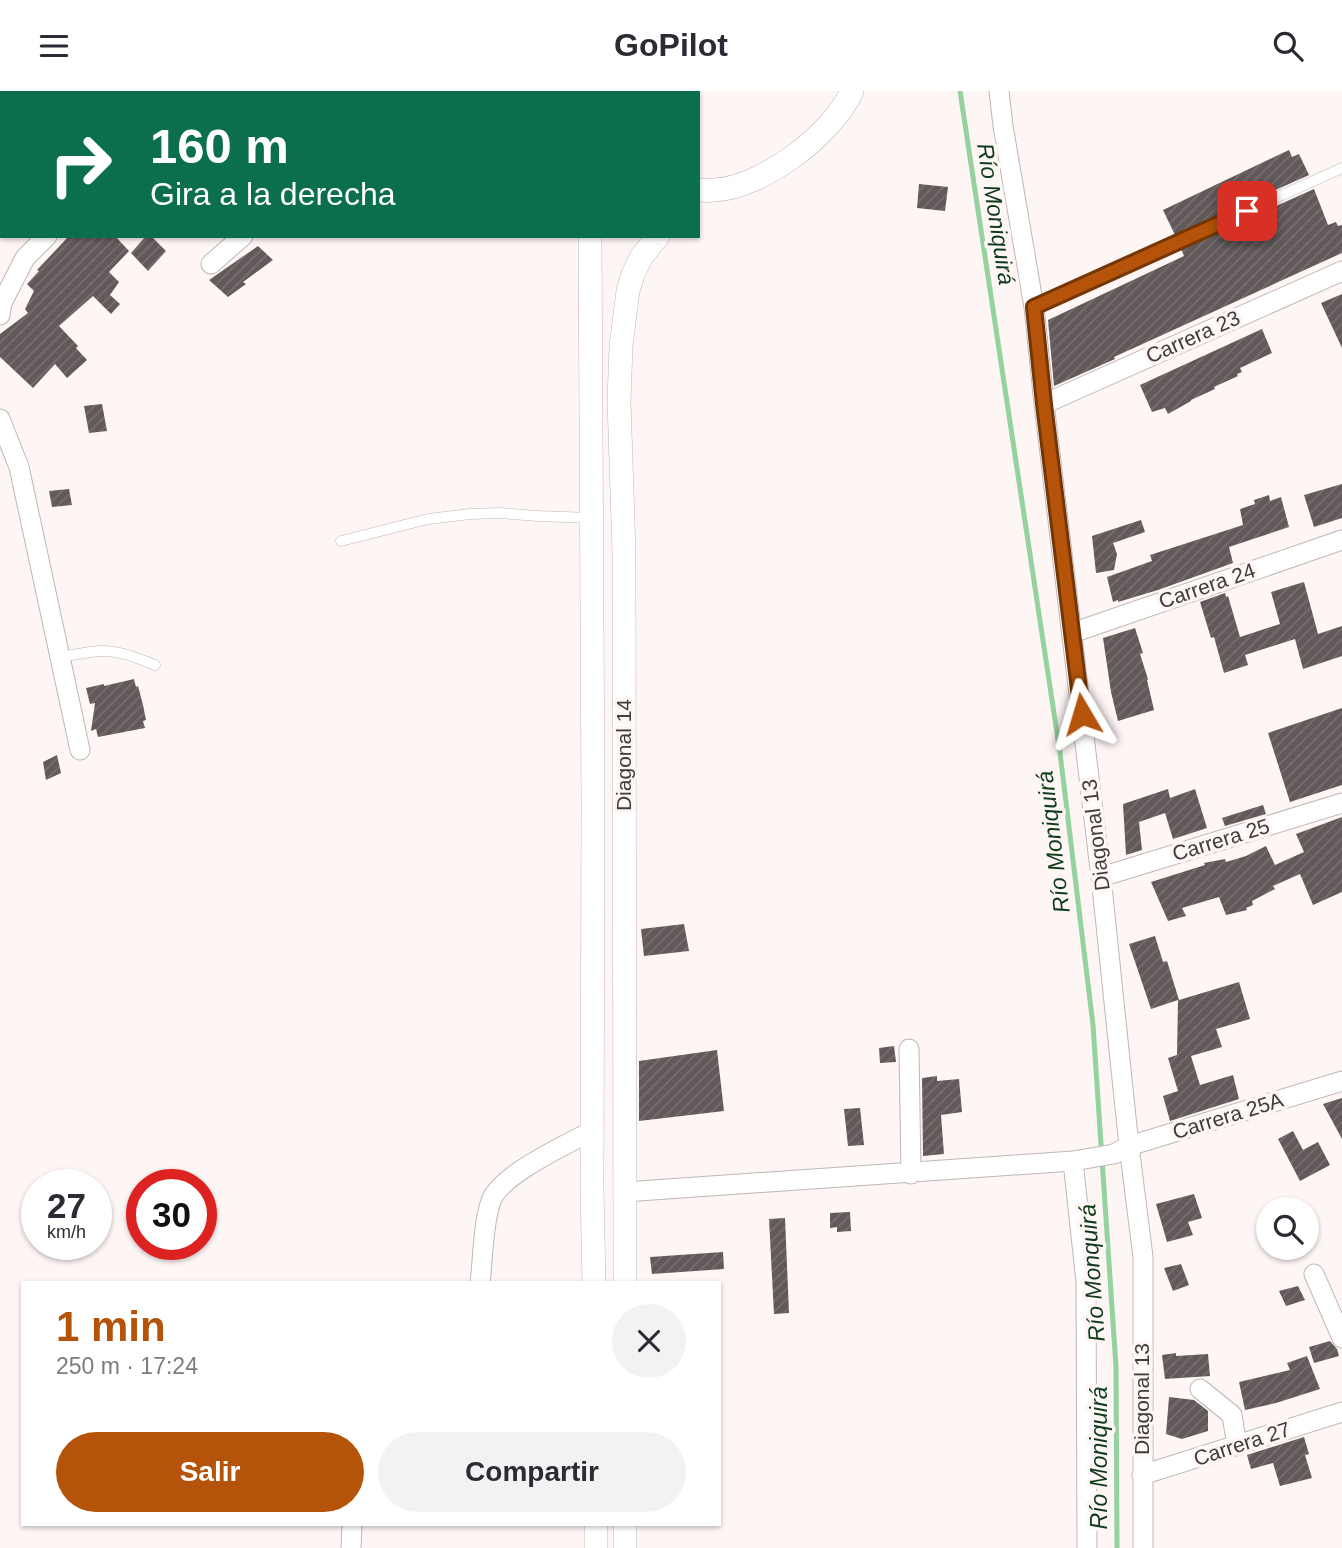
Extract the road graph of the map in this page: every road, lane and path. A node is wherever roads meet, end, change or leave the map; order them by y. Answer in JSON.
{"nodes":[{"id":1,"x":983,"y":91,"type":"edge"},
{"id":2,"x":999,"y":91,"type":"edge"},
{"id":3,"x":853,"y":92,"type":"edge"},
{"id":4,"x":1003,"y":126,"type":"junction"},
{"id":5,"x":1342,"y":168,"type":"edge"},
{"id":6,"x":704,"y":195,"type":"edge"},
{"id":7,"x":45,"y":238,"type":"edge"},
{"id":8,"x":241,"y":238,"type":"edge"},
{"id":9,"x":590,"y":238,"type":"edge"},
{"id":10,"x":656,"y":238,"type":"edge"},
{"id":11,"x":211,"y":264,"type":"dead end"},
{"id":12,"x":1342,"y":271,"type":"edge"},
{"id":13,"x":1,"y":306,"type":"edge"},
{"id":14,"x":1034,"y":307,"type":"junction"},
{"id":15,"x":1044,"y":404,"type":"junction"},
{"id":16,"x":0,"y":419,"type":"edge"},
{"id":17,"x":592,"y":518,"type":"junction"},
{"id":18,"x":1342,"y":540,"type":"edge"},
{"id":19,"x":341,"y":541,"type":"dead end"},
{"id":20,"x":1072,"y":632,"type":"junction"},
{"id":21,"x":60,"y":657,"type":"junction"},
{"id":22,"x":155,"y":665,"type":"dead end"},
{"id":23,"x":80,"y":750,"type":"dead end"},
{"id":24,"x":1342,"y":803,"type":"edge"},
{"id":25,"x":1101,"y":877,"type":"junction"},
{"id":26,"x":909,"y":1049,"type":"dead end"},
{"id":27,"x":1342,"y":1081,"type":"edge"},
{"id":28,"x":592,"y":1131,"type":"junction"},
{"id":29,"x":1122,"y":1150,"type":"junction"},
{"id":30,"x":1081,"y":1160,"type":"junction"},
{"id":31,"x":911,"y":1174,"type":"junction"},
{"id":32,"x":624,"y":1192,"type":"junction"},
{"id":33,"x":1314,"y":1275,"type":"dead end"},
{"id":34,"x":480,"y":1281,"type":"edge"},
{"id":35,"x":594,"y":1281,"type":"edge"},
{"id":36,"x":625,"y":1281,"type":"edge"},
{"id":37,"x":1342,"y":1338,"type":"edge"},
{"id":38,"x":1200,"y":1389,"type":"dead end"},
{"id":39,"x":1342,"y":1412,"type":"edge"},
{"id":40,"x":1237,"y":1446,"type":"junction"},
{"id":41,"x":1142,"y":1475,"type":"junction"},
{"id":42,"x":352,"y":1526,"type":"edge"},
{"id":43,"x":596,"y":1526,"type":"edge"},
{"id":44,"x":625,"y":1526,"type":"edge"},
{"id":45,"x":351,"y":1548,"type":"edge"},
{"id":46,"x":596,"y":1548,"type":"edge"},
{"id":47,"x":625,"y":1548,"type":"edge"},
{"id":48,"x":1087,"y":1548,"type":"edge"},
{"id":49,"x":1143,"y":1548,"type":"edge"}],
"edges":[{"from":1,"to":4,"type":"street","name":"Diagonal 13"},
{"from":2,"to":4,"type":"street","name":"Diagonal 13"},
{"from":3,"to":6,"type":"street"},
{"from":4,"to":14,"type":"street","name":"Diagonal 13"},
{"from":5,"to":14,"type":"lane"},
{"from":7,"to":13,"type":"street"},
{"from":8,"to":11,"type":"street"},
{"from":9,"to":17,"type":"street","name":"Diagonal 14"},
{"from":10,"to":32,"type":"street","name":"Diagonal 14"},
{"from":12,"to":15,"type":"street","name":"Carrera 23"},
{"from":14,"to":15,"type":"street","name":"Diagonal 13"},
{"from":15,"to":20,"type":"street","name":"Diagonal 13"},
{"from":16,"to":21,"type":"street"},
{"from":17,"to":19,"type":"lane"},
{"from":17,"to":28,"type":"street","name":"Diagonal 14"},
{"from":18,"to":20,"type":"street","name":"Carrera 24"},
{"from":20,"to":25,"type":"street","name":"Diagonal 13"},
{"from":21,"to":22,"type":"lane"},
{"from":21,"to":23,"type":"street"},
{"from":24,"to":25,"type":"street","name":"Carrera 25"},
{"from":25,"to":29,"type":"street","name":"Diagonal 13"},
{"from":26,"to":31,"type":"street"},
{"from":27,"to":29,"type":"street","name":"Carrera 25A"},
{"from":28,"to":34,"type":"street"},
{"from":28,"to":35,"type":"street","name":"Diagonal 14"},
{"from":29,"to":30,"type":"street","name":"Carrera 25A"},
{"from":29,"to":41,"type":"street","name":"Diagonal 13"},
{"from":30,"to":31,"type":"street","name":"Carrera 25A"},
{"from":30,"to":48,"type":"street"},
{"from":31,"to":32,"type":"street","name":"Carrera 25A"},
{"from":32,"to":36,"type":"street","name":"Diagonal 14"},
{"from":33,"to":37,"type":"street"},
{"from":38,"to":40,"type":"street"},
{"from":39,"to":40,"type":"street","name":"Carrera 27"},
{"from":40,"to":41,"type":"street","name":"Carrera 27"},
{"from":41,"to":49,"type":"street","name":"Diagonal 13"},
{"from":42,"to":45,"type":"street"},
{"from":43,"to":46,"type":"street"},
{"from":44,"to":47,"type":"street"}]}
